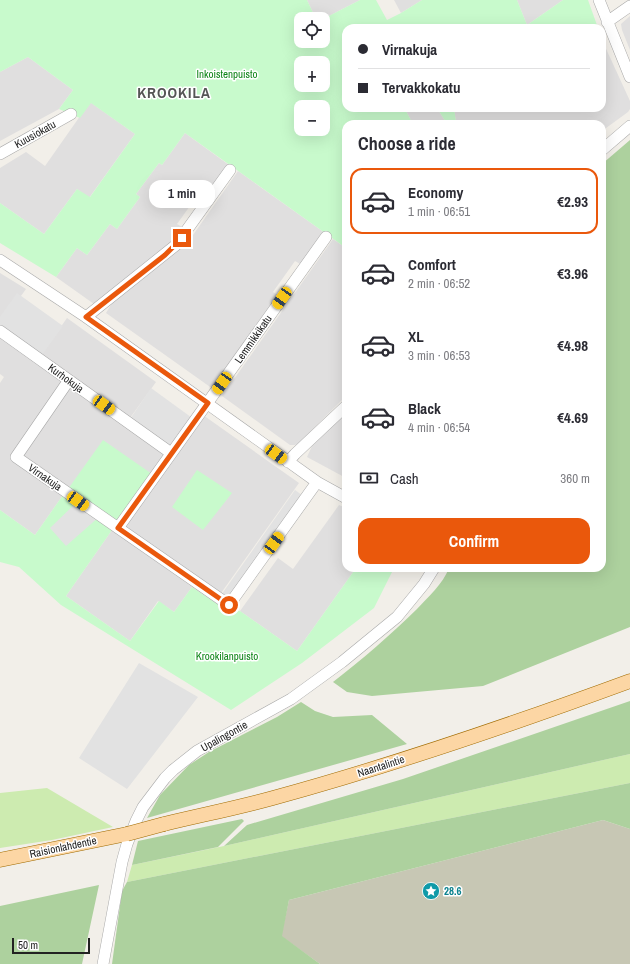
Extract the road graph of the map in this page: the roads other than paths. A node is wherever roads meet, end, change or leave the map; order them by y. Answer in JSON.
{"nodes":[{"id":1,"x":599,"y":0,"type":"edge"},
{"id":2,"x":630,"y":6,"type":"edge"},
{"id":3,"x":607,"y":22,"type":"junction"},
{"id":4,"x":630,"y":77,"type":"edge"},
{"id":5,"x":71,"y":114,"type":"dead end"},
{"id":6,"x":630,"y":126,"type":"edge"},
{"id":7,"x":606,"y":147,"type":"edge"},
{"id":8,"x":0,"y":154,"type":"edge"},
{"id":9,"x":230,"y":170,"type":"dead end"},
{"id":10,"x":326,"y":237,"type":"dead end"},
{"id":11,"x":0,"y":260,"type":"edge"},
{"id":12,"x":86,"y":317,"type":"junction"},
{"id":13,"x":0,"y":331,"type":"edge"},
{"id":14,"x":69,"y":380,"type":"junction"},
{"id":15,"x":208,"y":403,"type":"junction"},
{"id":16,"x":342,"y":410,"type":"edge"},
{"id":17,"x":171,"y":454,"type":"junction"},
{"id":18,"x":288,"y":462,"type":"junction"},
{"id":19,"x":317,"y":482,"type":"junction"},
{"id":20,"x":342,"y":496,"type":"edge"},
{"id":21,"x":118,"y":528,"type":"junction"},
{"id":22,"x":432,"y":572,"type":"edge"},
{"id":23,"x":630,"y":681,"type":"edge"},
{"id":24,"x":126,"y":834,"type":"joint"},
{"id":25,"x":0,"y":859,"type":"edge"},
{"id":26,"x":103,"y":964,"type":"edge"}],
"edges":[{"from":1,"to":3,"type":"street"},
{"from":2,"to":3,"type":"street"},
{"from":3,"to":4,"type":"street"},
{"from":5,"to":8,"type":"street","name":"Kuusiokatu"},
{"from":6,"to":7,"type":"street"},
{"from":9,"to":12,"type":"street"},
{"from":10,"to":15,"type":"street","name":"Lemmikkikatu"},
{"from":11,"to":12,"type":"street"},
{"from":12,"to":15,"type":"street"},
{"from":13,"to":14,"type":"street","name":"Kurhokuja"},
{"from":14,"to":17,"type":"street","name":"Kurhokuja"},
{"from":14,"to":21,"type":"street","name":"Virnakuja"},
{"from":15,"to":17,"type":"street","name":"Lemmikkikatu"},
{"from":15,"to":18,"type":"street"},
{"from":16,"to":18,"type":"street"},
{"from":17,"to":21,"type":"street","name":"Lemmikkikatu"},
{"from":18,"to":19,"type":"street"},
{"from":19,"to":20,"type":"street"},
{"from":19,"to":21,"type":"street","name":"Virnakuja"},
{"from":22,"to":26,"type":"street","name":"Upalingontie"},
{"from":23,"to":24,"type":"main road","name":"Naantalintie","bridge":true},
{"from":24,"to":25,"type":"main road","name":"Raisionlahdentie"}]}
